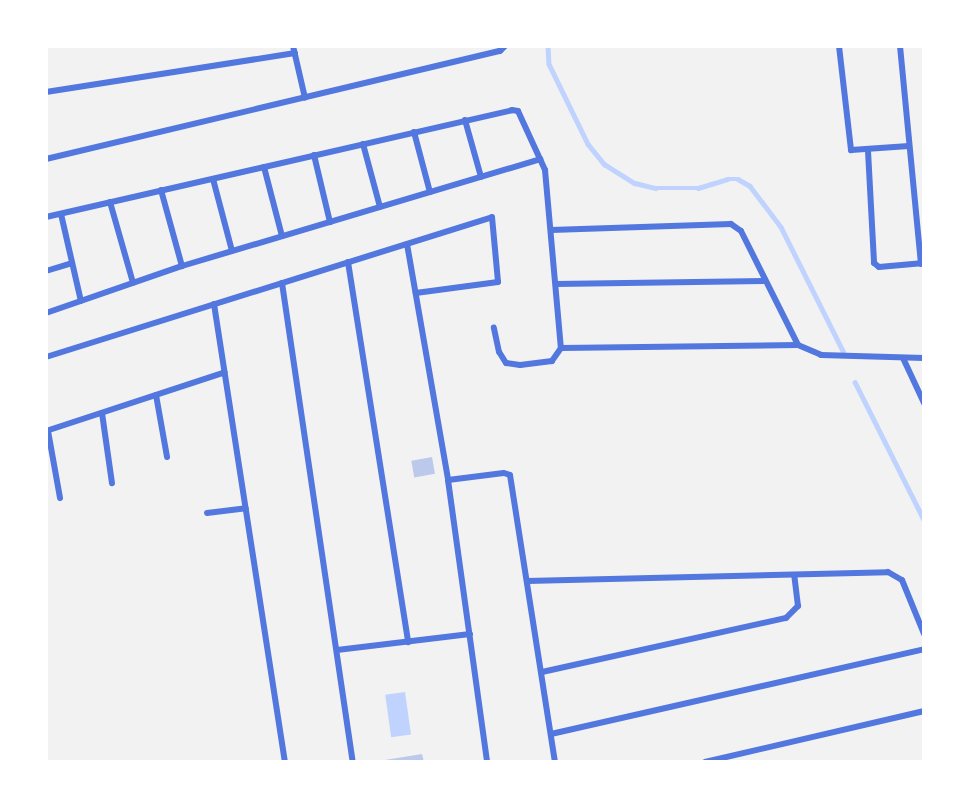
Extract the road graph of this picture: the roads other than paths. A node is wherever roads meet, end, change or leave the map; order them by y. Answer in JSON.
{"nodes":[{"id":1,"x":505,"y":46,"type":"edge"},
{"id":2,"x":839,"y":46,"type":"edge"},
{"id":3,"x":900,"y":46,"type":"edge"},
{"id":4,"x":294,"y":50,"type":"edge"},
{"id":5,"x":46,"y":92,"type":"edge"},
{"id":6,"x":305,"y":98,"type":"junction"},
{"id":7,"x":465,"y":120,"type":"junction"},
{"id":8,"x":414,"y":132,"type":"junction"},
{"id":9,"x":363,"y":144,"type":"junction"},
{"id":10,"x":909,"y":146,"type":"junction"},
{"id":11,"x":868,"y":151,"type":"junction"},
{"id":12,"x":314,"y":155,"type":"junction"},
{"id":13,"x":46,"y":159,"type":"edge"},
{"id":14,"x":540,"y":159,"type":"junction"},
{"id":15,"x":264,"y":167,"type":"junction"},
{"id":16,"x":481,"y":177,"type":"junction"},
{"id":17,"x":213,"y":178,"type":"junction"},
{"id":18,"x":161,"y":190,"type":"junction"},
{"id":19,"x":430,"y":192,"type":"junction"},
{"id":20,"x":110,"y":202,"type":"junction"},
{"id":21,"x":380,"y":207,"type":"junction"},
{"id":22,"x":60,"y":214,"type":"junction"},
{"id":23,"x":46,"y":217,"type":"edge"},
{"id":24,"x":330,"y":222,"type":"junction"},
{"id":25,"x":551,"y":230,"type":"junction"},
{"id":26,"x":282,"y":236,"type":"junction"},
{"id":27,"x":407,"y":244,"type":"junction"},
{"id":28,"x":232,"y":251,"type":"junction"},
{"id":29,"x":348,"y":262,"type":"junction"},
{"id":30,"x":72,"y":263,"type":"junction"},
{"id":31,"x":922,"y":263,"type":"edge"},
{"id":32,"x":182,"y":266,"type":"junction"},
{"id":33,"x":46,"y":270,"type":"edge"},
{"id":34,"x":765,"y":281,"type":"junction"},
{"id":35,"x":133,"y":283,"type":"junction"},
{"id":36,"x":282,"y":283,"type":"junction"},
{"id":37,"x":556,"y":284,"type":"junction"},
{"id":38,"x":417,"y":293,"type":"junction"},
{"id":39,"x":81,"y":301,"type":"junction"},
{"id":40,"x":214,"y":304,"type":"junction"},
{"id":41,"x":46,"y":313,"type":"edge"},
{"id":42,"x":494,"y":328,"type":"dead end"},
{"id":43,"x":798,"y":345,"type":"junction"},
{"id":44,"x":561,"y":348,"type":"junction"},
{"id":45,"x":46,"y":357,"type":"edge"},
{"id":46,"x":903,"y":358,"type":"junction"},
{"id":47,"x":924,"y":358,"type":"edge"},
{"id":48,"x":225,"y":372,"type":"junction"},
{"id":49,"x":156,"y":395,"type":"junction"},
{"id":50,"x":924,"y":403,"type":"edge"},
{"id":51,"x":102,"y":413,"type":"junction"},
{"id":52,"x":47,"y":431,"type":"edge"},
{"id":53,"x":168,"y":457,"type":"dead end"},
{"id":54,"x":448,"y":480,"type":"junction"},
{"id":55,"x":112,"y":483,"type":"dead end"},
{"id":56,"x":60,"y":498,"type":"dead end"},
{"id":57,"x":246,"y":508,"type":"junction"},
{"id":58,"x":207,"y":513,"type":"dead end"},
{"id":59,"x":794,"y":575,"type":"junction"},
{"id":60,"x":527,"y":581,"type":"junction"},
{"id":61,"x":470,"y":634,"type":"junction"},
{"id":62,"x":924,"y":634,"type":"edge"},
{"id":63,"x":408,"y":642,"type":"junction"},
{"id":64,"x":924,"y":649,"type":"edge"},
{"id":65,"x":337,"y":650,"type":"junction"},
{"id":66,"x":542,"y":672,"type":"junction"},
{"id":67,"x":924,"y":711,"type":"edge"},
{"id":68,"x":551,"y":734,"type":"junction"},
{"id":69,"x":285,"y":762,"type":"edge"},
{"id":70,"x":353,"y":762,"type":"edge"},
{"id":71,"x":487,"y":762,"type":"edge"},
{"id":72,"x":555,"y":762,"type":"edge"},
{"id":73,"x":705,"y":762,"type":"edge"}],
"edges":[{"from":1,"to":6,"type":"street"},
{"from":2,"to":11,"type":"street"},
{"from":3,"to":10,"type":"street"},
{"from":4,"to":5,"type":"street"},
{"from":4,"to":6,"type":"street"},
{"from":6,"to":13,"type":"street"},
{"from":7,"to":8,"type":"street"},
{"from":7,"to":14,"type":"street"},
{"from":7,"to":16,"type":"street"},
{"from":8,"to":9,"type":"street"},
{"from":8,"to":19,"type":"street"},
{"from":9,"to":12,"type":"street"},
{"from":9,"to":21,"type":"street"},
{"from":10,"to":11,"type":"street"},
{"from":10,"to":31,"type":"street"},
{"from":11,"to":31,"type":"street"},
{"from":12,"to":15,"type":"street"},
{"from":12,"to":24,"type":"street"},
{"from":14,"to":16,"type":"street"},
{"from":14,"to":25,"type":"street"},
{"from":15,"to":17,"type":"street"},
{"from":15,"to":26,"type":"street"},
{"from":16,"to":19,"type":"street"},
{"from":17,"to":18,"type":"street"},
{"from":17,"to":28,"type":"street"},
{"from":18,"to":20,"type":"street"},
{"from":18,"to":32,"type":"street"},
{"from":19,"to":21,"type":"street"},
{"from":20,"to":22,"type":"street"},
{"from":20,"to":35,"type":"street"},
{"from":21,"to":24,"type":"street"},
{"from":22,"to":23,"type":"street"},
{"from":22,"to":30,"type":"street"},
{"from":24,"to":26,"type":"street"},
{"from":25,"to":34,"type":"street"},
{"from":25,"to":37,"type":"street"},
{"from":26,"to":28,"type":"street"},
{"from":27,"to":29,"type":"street"},
{"from":27,"to":38,"type":"street"},
{"from":27,"to":38,"type":"street"},
{"from":28,"to":32,"type":"street"},
{"from":29,"to":36,"type":"street"},
{"from":29,"to":63,"type":"street"},
{"from":30,"to":33,"type":"street"},
{"from":30,"to":39,"type":"street"},
{"from":32,"to":35,"type":"street"},
{"from":34,"to":37,"type":"street"},
{"from":34,"to":43,"type":"street"},
{"from":35,"to":39,"type":"street"},
{"from":36,"to":40,"type":"street"},
{"from":36,"to":65,"type":"street"},
{"from":37,"to":44,"type":"street"},
{"from":38,"to":54,"type":"street"},
{"from":39,"to":41,"type":"street"},
{"from":40,"to":45,"type":"street"},
{"from":40,"to":48,"type":"street"},
{"from":42,"to":44,"type":"street"},
{"from":43,"to":44,"type":"street"},
{"from":43,"to":46,"type":"street"},
{"from":46,"to":47,"type":"street"},
{"from":46,"to":50,"type":"street"},
{"from":48,"to":49,"type":"street"},
{"from":48,"to":57,"type":"street"},
{"from":49,"to":51,"type":"street"},
{"from":49,"to":53,"type":"street"},
{"from":51,"to":52,"type":"street"},
{"from":51,"to":55,"type":"street"},
{"from":52,"to":56,"type":"street"},
{"from":54,"to":60,"type":"street"},
{"from":54,"to":61,"type":"street"},
{"from":57,"to":58,"type":"street"},
{"from":57,"to":69,"type":"street"},
{"from":59,"to":60,"type":"street"},
{"from":59,"to":62,"type":"street"},
{"from":59,"to":66,"type":"street"},
{"from":60,"to":66,"type":"street"},
{"from":61,"to":63,"type":"street"},
{"from":61,"to":71,"type":"street"},
{"from":63,"to":65,"type":"street"},
{"from":64,"to":68,"type":"street"},
{"from":65,"to":70,"type":"street"},
{"from":66,"to":68,"type":"street"},
{"from":67,"to":73,"type":"street"},
{"from":68,"to":72,"type":"street"}]}
